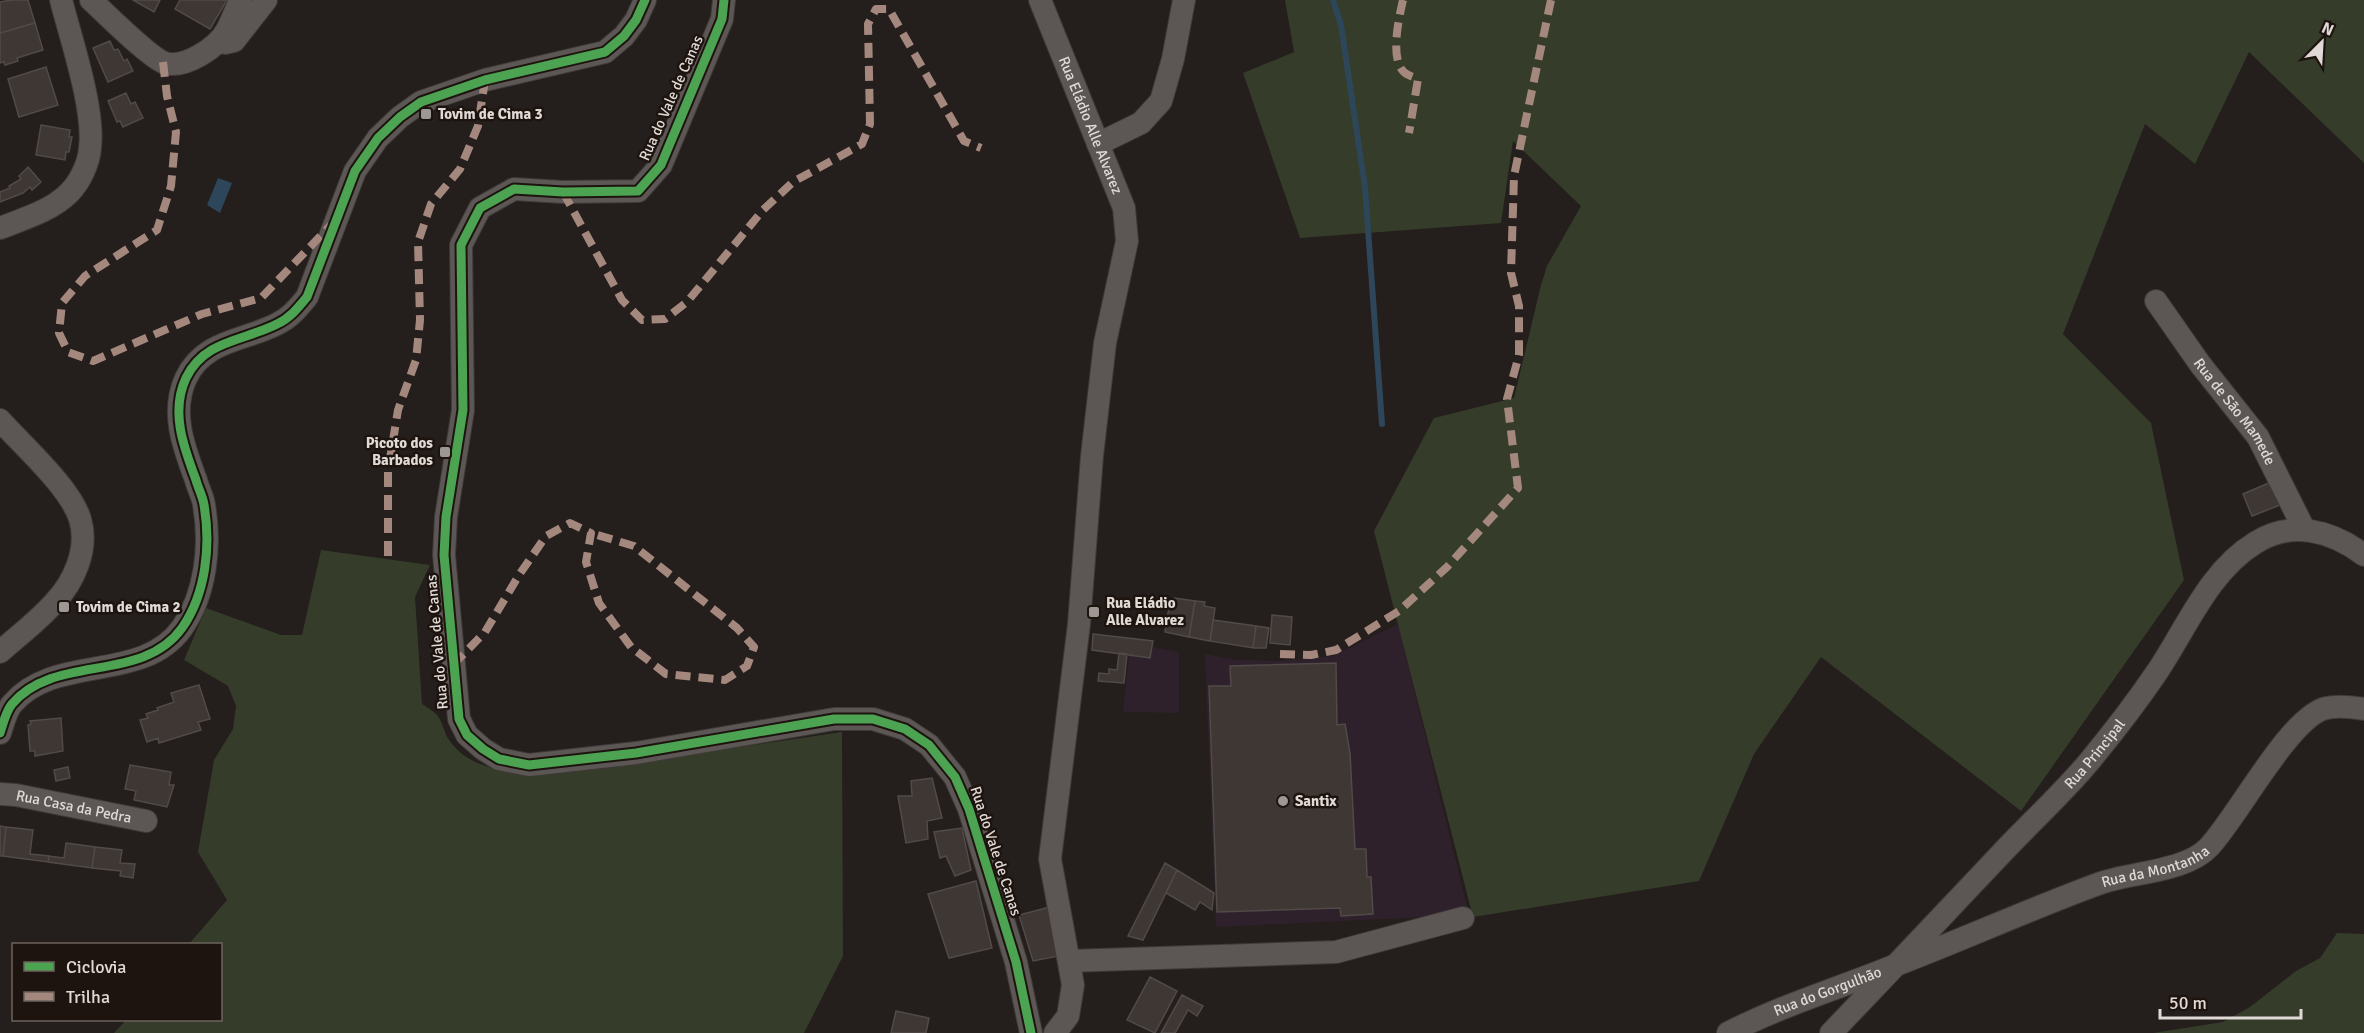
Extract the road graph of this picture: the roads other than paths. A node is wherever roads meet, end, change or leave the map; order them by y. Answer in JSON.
{"nodes":[{"id":1,"x":61,"y":0,"type":"edge"},
{"id":2,"x":91,"y":0,"type":"edge"},
{"id":3,"x":240,"y":0,"type":"edge"},
{"id":4,"x":266,"y":0,"type":"edge"},
{"id":5,"x":645,"y":0,"type":"edge"},
{"id":6,"x":724,"y":0,"type":"edge"},
{"id":7,"x":1040,"y":0,"type":"edge"},
{"id":8,"x":1184,"y":0,"type":"edge"},
{"id":9,"x":212,"y":46,"type":"junction"},
{"id":10,"x":1098,"y":144,"type":"junction"},
{"id":11,"x":0,"y":228,"type":"edge"},
{"id":12,"x":2156,"y":301,"type":"dead end"},
{"id":13,"x":0,"y":420,"type":"edge"},
{"id":14,"x":2304,"y":529,"type":"junction"},
{"id":15,"x":2364,"y":555,"type":"edge"},
{"id":16,"x":0,"y":652,"type":"edge"},
{"id":17,"x":2364,"y":709,"type":"edge"},
{"id":18,"x":0,"y":733,"type":"edge"},
{"id":19,"x":0,"y":794,"type":"edge"},
{"id":20,"x":147,"y":821,"type":"dead end"},
{"id":21,"x":1462,"y":918,"type":"dead end"},
{"id":22,"x":1069,"y":961,"type":"junction"},
{"id":23,"x":1895,"y":966,"type":"junction"},
{"id":24,"x":1031,"y":1033,"type":"edge"},
{"id":25,"x":1055,"y":1033,"type":"edge"},
{"id":26,"x":1728,"y":1033,"type":"edge"},
{"id":27,"x":1831,"y":1033,"type":"edge"}],
"edges":[{"from":1,"to":11,"type":"street"},
{"from":2,"to":9,"type":"street"},
{"from":3,"to":9,"type":"street"},
{"from":4,"to":9,"type":"street"},
{"from":5,"to":18,"type":"street"},
{"from":6,"to":24,"type":"street","name":"Rua do Vale de Canas"},
{"from":7,"to":10,"type":"street","name":"Rua Eládio Alle Alvarez"},
{"from":8,"to":10,"type":"street"},
{"from":10,"to":22,"type":"street","name":"Rua Eládio Alle Alvarez"},
{"from":12,"to":14,"type":"street","name":"Rua de São Mamede"},
{"from":13,"to":16,"type":"street"},
{"from":14,"to":15,"type":"street","name":"Rua Principal"},
{"from":14,"to":23,"type":"street","name":"Rua Principal"},
{"from":17,"to":23,"type":"street","name":"Rua da Montanha"},
{"from":19,"to":20,"type":"street","name":"Rua Casa da Pedra"},
{"from":21,"to":22,"type":"street"},
{"from":22,"to":25,"type":"street","name":"Rua Eládio Alle Alvarez"},
{"from":23,"to":26,"type":"street","name":"Rua do Gorgulhão"},
{"from":23,"to":27,"type":"street","name":"Rua Principal"}]}
